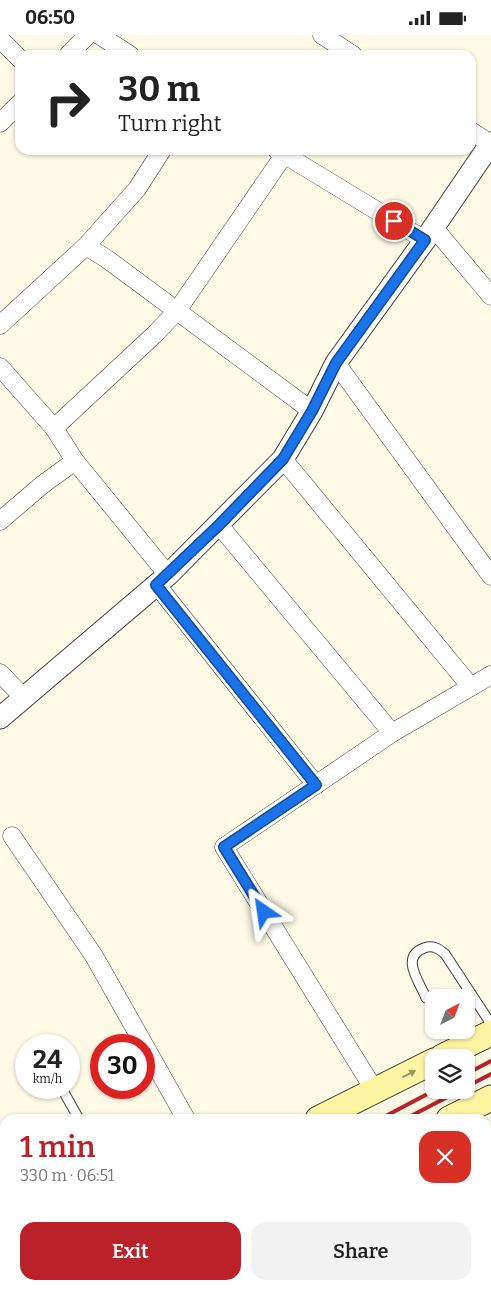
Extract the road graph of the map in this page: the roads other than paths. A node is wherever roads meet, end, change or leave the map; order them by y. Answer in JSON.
{"nodes":[{"id":1,"x":88,"y":35,"type":"edge"},
{"id":2,"x":99,"y":35,"type":"edge"},
{"id":3,"x":322,"y":35,"type":"edge"},
{"id":4,"x":0,"y":39,"type":"edge"},
{"id":5,"x":73,"y":50,"type":"edge"},
{"id":6,"x":122,"y":50,"type":"edge"},
{"id":7,"x":345,"y":50,"type":"edge"},
{"id":8,"x":15,"y":54,"type":"edge"},
{"id":9,"x":15,"y":108,"type":"edge"},
{"id":10,"x":0,"y":123,"type":"edge"},
{"id":11,"x":476,"y":134,"type":"edge"},
{"id":12,"x":491,"y":144,"type":"edge"},
{"id":13,"x":159,"y":155,"type":"edge"},
{"id":14,"x":279,"y":155,"type":"edge"},
{"id":15,"x":286,"y":155,"type":"edge"},
{"id":16,"x":429,"y":234,"type":"junction"},
{"id":17,"x":86,"y":246,"type":"junction"},
{"id":18,"x":491,"y":296,"type":"edge"},
{"id":19,"x":177,"y":311,"type":"junction"},
{"id":20,"x":0,"y":325,"type":"edge"},
{"id":21,"x":336,"y":363,"type":"junction"},
{"id":22,"x":0,"y":367,"type":"edge"},
{"id":23,"x":312,"y":411,"type":"junction"},
{"id":24,"x":54,"y":428,"type":"junction"},
{"id":25,"x":283,"y":459,"type":"junction"},
{"id":26,"x":75,"y":461,"type":"junction"},
{"id":27,"x":0,"y":521,"type":"edge"},
{"id":28,"x":219,"y":525,"type":"junction"},
{"id":29,"x":491,"y":576,"type":"edge"},
{"id":30,"x":162,"y":580,"type":"junction"},
{"id":31,"x":0,"y":673,"type":"edge"},
{"id":32,"x":491,"y":675,"type":"edge"},
{"id":33,"x":471,"y":687,"type":"junction"},
{"id":34,"x":24,"y":698,"type":"junction"},
{"id":35,"x":0,"y":718,"type":"edge"},
{"id":36,"x":392,"y":733,"type":"junction"},
{"id":37,"x":316,"y":785,"type":"junction"},
{"id":38,"x":12,"y":836,"type":"dead end"},
{"id":39,"x":468,"y":989,"type":"edge"},
{"id":40,"x":425,"y":996,"type":"edge"},
{"id":41,"x":475,"y":1000,"type":"edge"},
{"id":42,"x":491,"y":1024,"type":"edge"},
{"id":43,"x":491,"y":1033,"type":"edge"},
{"id":44,"x":458,"y":1049,"type":"edge"},
{"id":45,"x":425,"y":1066,"type":"edge"},
{"id":46,"x":375,"y":1091,"type":"junction"},
{"id":47,"x":491,"y":1098,"type":"edge"},
{"id":48,"x":68,"y":1099,"type":"edge"},
{"id":49,"x":76,"y":1114,"type":"edge"},
{"id":50,"x":183,"y":1114,"type":"edge"},
{"id":51,"x":328,"y":1114,"type":"edge"},
{"id":52,"x":459,"y":1114,"type":"edge"}],
"edges":[{"from":1,"to":5,"type":"street"},
{"from":2,"to":6,"type":"street"},
{"from":3,"to":7,"type":"street"},
{"from":4,"to":8,"type":"street"},
{"from":9,"to":10,"type":"street"},
{"from":11,"to":12,"type":"street"},
{"from":12,"to":16,"type":"street"},
{"from":13,"to":17,"type":"street"},
{"from":14,"to":19,"type":"street"},
{"from":15,"to":16,"type":"street"},
{"from":16,"to":18,"type":"street"},
{"from":16,"to":21,"type":"street"},
{"from":17,"to":19,"type":"street"},
{"from":17,"to":20,"type":"street"},
{"from":19,"to":23,"type":"street"},
{"from":19,"to":24,"type":"street"},
{"from":21,"to":23,"type":"street"},
{"from":21,"to":29,"type":"street"},
{"from":22,"to":24,"type":"street"},
{"from":23,"to":25,"type":"street"},
{"from":24,"to":26,"type":"street"},
{"from":25,"to":28,"type":"street"},
{"from":25,"to":33,"type":"street"},
{"from":26,"to":27,"type":"street"},
{"from":26,"to":30,"type":"street"},
{"from":28,"to":30,"type":"street"},
{"from":28,"to":36,"type":"street"},
{"from":30,"to":34,"type":"street"},
{"from":30,"to":37,"type":"street"},
{"from":31,"to":34,"type":"street"},
{"from":32,"to":33,"type":"street"},
{"from":33,"to":36,"type":"street"},
{"from":34,"to":35,"type":"street"},
{"from":36,"to":37,"type":"street"},
{"from":37,"to":46,"type":"street"},
{"from":38,"to":50,"type":"street"},
{"from":39,"to":40,"type":"lane"},
{"from":41,"to":42,"type":"lane"},
{"from":43,"to":44,"type":"main road"},
{"from":46,"to":45,"type":"main road","one_way":true},
{"from":46,"to":51,"type":"main road"},
{"from":47,"to":52,"type":"main road"},
{"from":48,"to":49,"type":"lane"}]}
